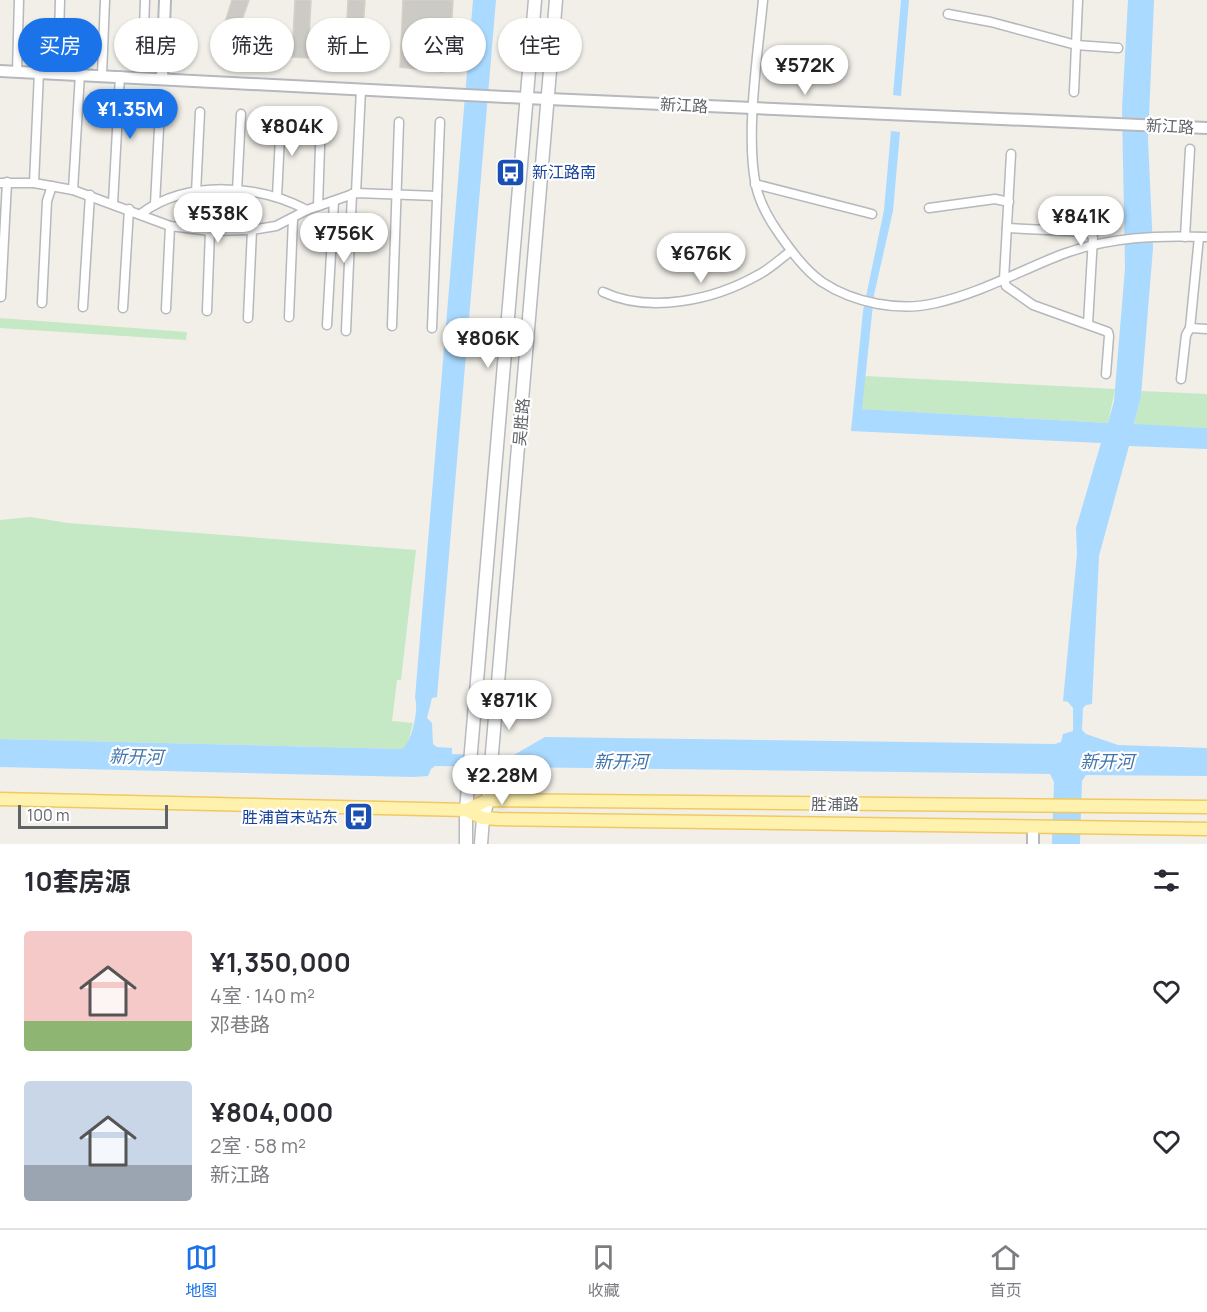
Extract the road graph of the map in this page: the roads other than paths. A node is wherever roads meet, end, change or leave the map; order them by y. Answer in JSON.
{"nodes":[{"id":1,"x":19,"y":0,"type":"edge"},
{"id":2,"x":60,"y":0,"type":"edge"},
{"id":3,"x":105,"y":0,"type":"edge"},
{"id":4,"x":145,"y":0,"type":"edge"},
{"id":5,"x":165,"y":0,"type":"edge"},
{"id":6,"x":535,"y":0,"type":"edge"},
{"id":7,"x":556,"y":0,"type":"edge"},
{"id":8,"x":763,"y":0,"type":"edge"},
{"id":9,"x":1078,"y":0,"type":"edge"},
{"id":10,"x":948,"y":14,"type":"dead end"},
{"id":11,"x":144,"y":18,"type":"edge"},
{"id":12,"x":533,"y":18,"type":"edge"},
{"id":13,"x":554,"y":18,"type":"edge"},
{"id":14,"x":1076,"y":45,"type":"junction"},
{"id":15,"x":1118,"y":48,"type":"dead end"},
{"id":16,"x":0,"y":71,"type":"edge"},
{"id":17,"x":17,"y":72,"type":"joint"},
{"id":18,"x":39,"y":72,"type":"joint"},
{"id":19,"x":528,"y":72,"type":"edge"},
{"id":20,"x":549,"y":72,"type":"edge"},
{"id":21,"x":58,"y":73,"type":"junction"},
{"id":22,"x":80,"y":74,"type":"junction"},
{"id":23,"x":102,"y":75,"type":"junction"},
{"id":24,"x":120,"y":76,"type":"junction"},
{"id":25,"x":162,"y":78,"type":"junction"},
{"id":26,"x":361,"y":89,"type":"junction"},
{"id":27,"x":1074,"y":92,"type":"dead end"},
{"id":28,"x":526,"y":98,"type":"junction"},
{"id":29,"x":547,"y":98,"type":"junction"},
{"id":30,"x":754,"y":108,"type":"junction"},
{"id":31,"x":160,"y":109,"type":"dead end"},
{"id":32,"x":200,"y":112,"type":"dead end"},
{"id":33,"x":242,"y":114,"type":"dead end"},
{"id":34,"x":281,"y":116,"type":"dead end"},
{"id":35,"x":321,"y":118,"type":"dead end"},
{"id":36,"x":440,"y":122,"type":"dead end"},
{"id":37,"x":399,"y":123,"type":"dead end"},
{"id":38,"x":1207,"y":128,"type":"edge"},
{"id":39,"x":523,"y":130,"type":"junction"},
{"id":40,"x":544,"y":131,"type":"junction"},
{"id":41,"x":1190,"y":149,"type":"dead end"},
{"id":42,"x":1011,"y":154,"type":"dead end"},
{"id":43,"x":3,"y":183,"type":"edge"},
{"id":44,"x":34,"y":183,"type":"junction"},
{"id":45,"x":756,"y":184,"type":"junction"},
{"id":46,"x":52,"y":186,"type":"junction"},
{"id":47,"x":73,"y":190,"type":"junction"},
{"id":48,"x":237,"y":191,"type":"junction"},
{"id":49,"x":196,"y":193,"type":"junction"},
{"id":50,"x":354,"y":193,"type":"junction"},
{"id":51,"x":396,"y":194,"type":"junction"},
{"id":52,"x":90,"y":195,"type":"junction"},
{"id":53,"x":437,"y":196,"type":"junction"},
{"id":54,"x":277,"y":197,"type":"junction"},
{"id":55,"x":334,"y":201,"type":"junction"},
{"id":56,"x":1009,"y":202,"type":"junction"},
{"id":57,"x":113,"y":203,"type":"junction"},
{"id":58,"x":155,"y":204,"type":"junction"},
{"id":59,"x":318,"y":206,"type":"junction"},
{"id":60,"x":930,"y":208,"type":"dead end"},
{"id":61,"x":129,"y":209,"type":"junction"},
{"id":62,"x":307,"y":210,"type":"junction"},
{"id":63,"x":142,"y":213,"type":"junction"},
{"id":64,"x":872,"y":214,"type":"dead end"},
{"id":65,"x":293,"y":219,"type":"junction"},
{"id":66,"x":170,"y":226,"type":"junction"},
{"id":67,"x":1007,"y":228,"type":"junction"},
{"id":68,"x":252,"y":230,"type":"junction"},
{"id":69,"x":210,"y":231,"type":"junction"},
{"id":70,"x":1185,"y":237,"type":"junction"},
{"id":71,"x":1203,"y":237,"type":"edge"},
{"id":72,"x":1094,"y":245,"type":"junction"},
{"id":73,"x":791,"y":251,"type":"junction"},
{"id":74,"x":1004,"y":279,"type":"junction"},
{"id":75,"x":603,"y":292,"type":"dead end"},
{"id":76,"x":1,"y":297,"type":"edge"},
{"id":77,"x":42,"y":303,"type":"dead end"},
{"id":78,"x":83,"y":307,"type":"dead end"},
{"id":79,"x":123,"y":308,"type":"dead end"},
{"id":80,"x":166,"y":309,"type":"dead end"},
{"id":81,"x":207,"y":311,"type":"dead end"},
{"id":82,"x":289,"y":317,"type":"dead end"},
{"id":83,"x":248,"y":318,"type":"dead end"},
{"id":84,"x":1088,"y":324,"type":"junction"},
{"id":85,"x":327,"y":325,"type":"dead end"},
{"id":86,"x":392,"y":326,"type":"dead end"},
{"id":87,"x":432,"y":328,"type":"dead end"},
{"id":88,"x":1190,"y":328,"type":"junction"},
{"id":89,"x":1207,"y":329,"type":"edge"},
{"id":90,"x":346,"y":331,"type":"dead end"},
{"id":91,"x":1106,"y":374,"type":"dead end"},
{"id":92,"x":1181,"y":379,"type":"dead end"},
{"id":93,"x":0,"y":799,"type":"edge"},
{"id":94,"x":488,"y":800,"type":"junction"},
{"id":95,"x":1207,"y":807,"type":"edge"},
{"id":96,"x":466,"y":810,"type":"junction"},
{"id":97,"x":483,"y":818,"type":"junction"},
{"id":98,"x":1033,"y":826,"type":"junction"},
{"id":99,"x":1207,"y":829,"type":"edge"},
{"id":100,"x":466,"y":844,"type":"edge"},
{"id":101,"x":481,"y":844,"type":"edge"},
{"id":102,"x":1033,"y":844,"type":"edge"}],
"edges":[{"from":1,"to":17,"type":"street"},
{"from":2,"to":21,"type":"street"},
{"from":3,"to":23,"type":"street"},
{"from":4,"to":11,"type":"street"},
{"from":5,"to":25,"type":"street"},
{"from":6,"to":12,"type":"main road","name":"吴胜路"},
{"from":7,"to":13,"type":"main road","name":"吴胜路"},
{"from":8,"to":30,"type":"street"},
{"from":9,"to":14,"type":"street"},
{"from":10,"to":14,"type":"street"},
{"from":14,"to":15,"type":"street"},
{"from":14,"to":27,"type":"street"},
{"from":16,"to":17,"type":"street","name":"新江路"},
{"from":18,"to":21,"type":"street","name":"新江路"},
{"from":18,"to":44,"type":"street"},
{"from":19,"to":28,"type":"main road","name":"吴胜路"},
{"from":20,"to":29,"type":"main road","name":"吴胜路"},
{"from":21,"to":22,"type":"street","name":"新江路"},
{"from":22,"to":23,"type":"street","name":"新江路"},
{"from":22,"to":47,"type":"street"},
{"from":23,"to":24,"type":"street","name":"新江路"},
{"from":24,"to":25,"type":"street","name":"新江路"},
{"from":24,"to":57,"type":"street"},
{"from":25,"to":26,"type":"street","name":"新江路"},
{"from":26,"to":28,"type":"street","name":"新江路"},
{"from":26,"to":50,"type":"street"},
{"from":28,"to":29,"type":"street","name":"新江路"},
{"from":28,"to":39,"type":"main road","name":"吴胜路"},
{"from":29,"to":30,"type":"street","name":"新江路"},
{"from":29,"to":40,"type":"main road","name":"吴胜路"},
{"from":30,"to":38,"type":"street","name":"新江路"},
{"from":30,"to":45,"type":"street"},
{"from":31,"to":58,"type":"street"},
{"from":32,"to":49,"type":"street"},
{"from":33,"to":48,"type":"street"},
{"from":34,"to":54,"type":"street"},
{"from":35,"to":59,"type":"street"},
{"from":36,"to":53,"type":"street"},
{"from":37,"to":51,"type":"street"},
{"from":39,"to":40,"type":"main road"},
{"from":39,"to":96,"type":"main road","name":"吴胜路"},
{"from":40,"to":94,"type":"main road","name":"吴胜路"},
{"from":41,"to":70,"type":"street"},
{"from":42,"to":56,"type":"street"},
{"from":43,"to":44,"type":"street"},
{"from":43,"to":76,"type":"street"},
{"from":44,"to":46,"type":"street"},
{"from":45,"to":64,"type":"street"},
{"from":45,"to":73,"type":"street"},
{"from":46,"to":47,"type":"street"},
{"from":46,"to":77,"type":"street"},
{"from":47,"to":52,"type":"street"},
{"from":48,"to":49,"type":"street"},
{"from":48,"to":54,"type":"street"},
{"from":49,"to":58,"type":"street"},
{"from":50,"to":51,"type":"street"},
{"from":50,"to":55,"type":"street"},
{"from":50,"to":90,"type":"street"},
{"from":51,"to":53,"type":"street"},
{"from":51,"to":86,"type":"street"},
{"from":52,"to":57,"type":"street"},
{"from":52,"to":78,"type":"street"},
{"from":53,"to":87,"type":"street"},
{"from":54,"to":62,"type":"street"},
{"from":55,"to":59,"type":"street"},
{"from":55,"to":85,"type":"street"},
{"from":56,"to":60,"type":"street"},
{"from":56,"to":67,"type":"street"},
{"from":57,"to":61,"type":"street"},
{"from":58,"to":63,"type":"street"},
{"from":59,"to":62,"type":"street"},
{"from":61,"to":63,"type":"street"},
{"from":61,"to":79,"type":"street"},
{"from":62,"to":65,"type":"street"},
{"from":63,"to":66,"type":"street"},
{"from":65,"to":68,"type":"street"},
{"from":65,"to":82,"type":"street"},
{"from":66,"to":69,"type":"street"},
{"from":66,"to":80,"type":"street"},
{"from":67,"to":72,"type":"street"},
{"from":67,"to":74,"type":"street"},
{"from":68,"to":69,"type":"street"},
{"from":68,"to":83,"type":"street"},
{"from":69,"to":81,"type":"street"},
{"from":70,"to":71,"type":"street"},
{"from":70,"to":72,"type":"street"},
{"from":71,"to":88,"type":"street"},
{"from":72,"to":74,"type":"street"},
{"from":72,"to":84,"type":"street"},
{"from":73,"to":74,"type":"street"},
{"from":73,"to":75,"type":"street"},
{"from":74,"to":84,"type":"street"},
{"from":84,"to":91,"type":"street"},
{"from":88,"to":89,"type":"street"},
{"from":88,"to":92,"type":"street"},
{"from":93,"to":96,"type":"main road","name":"胜浦路"},
{"from":94,"to":95,"type":"main road","name":"胜浦路"},
{"from":94,"to":96,"type":"main road","name":"胜浦路"},
{"from":94,"to":97,"type":"main road","name":"吴胜路"},
{"from":96,"to":97,"type":"main road","name":"胜浦路"},
{"from":96,"to":100,"type":"main road","name":"吴胜路"},
{"from":97,"to":98,"type":"main road","name":"胜浦路"},
{"from":97,"to":101,"type":"main road","name":"吴胜路"},
{"from":98,"to":99,"type":"main road","name":"胜浦路"},
{"from":98,"to":102,"type":"street"}]}
